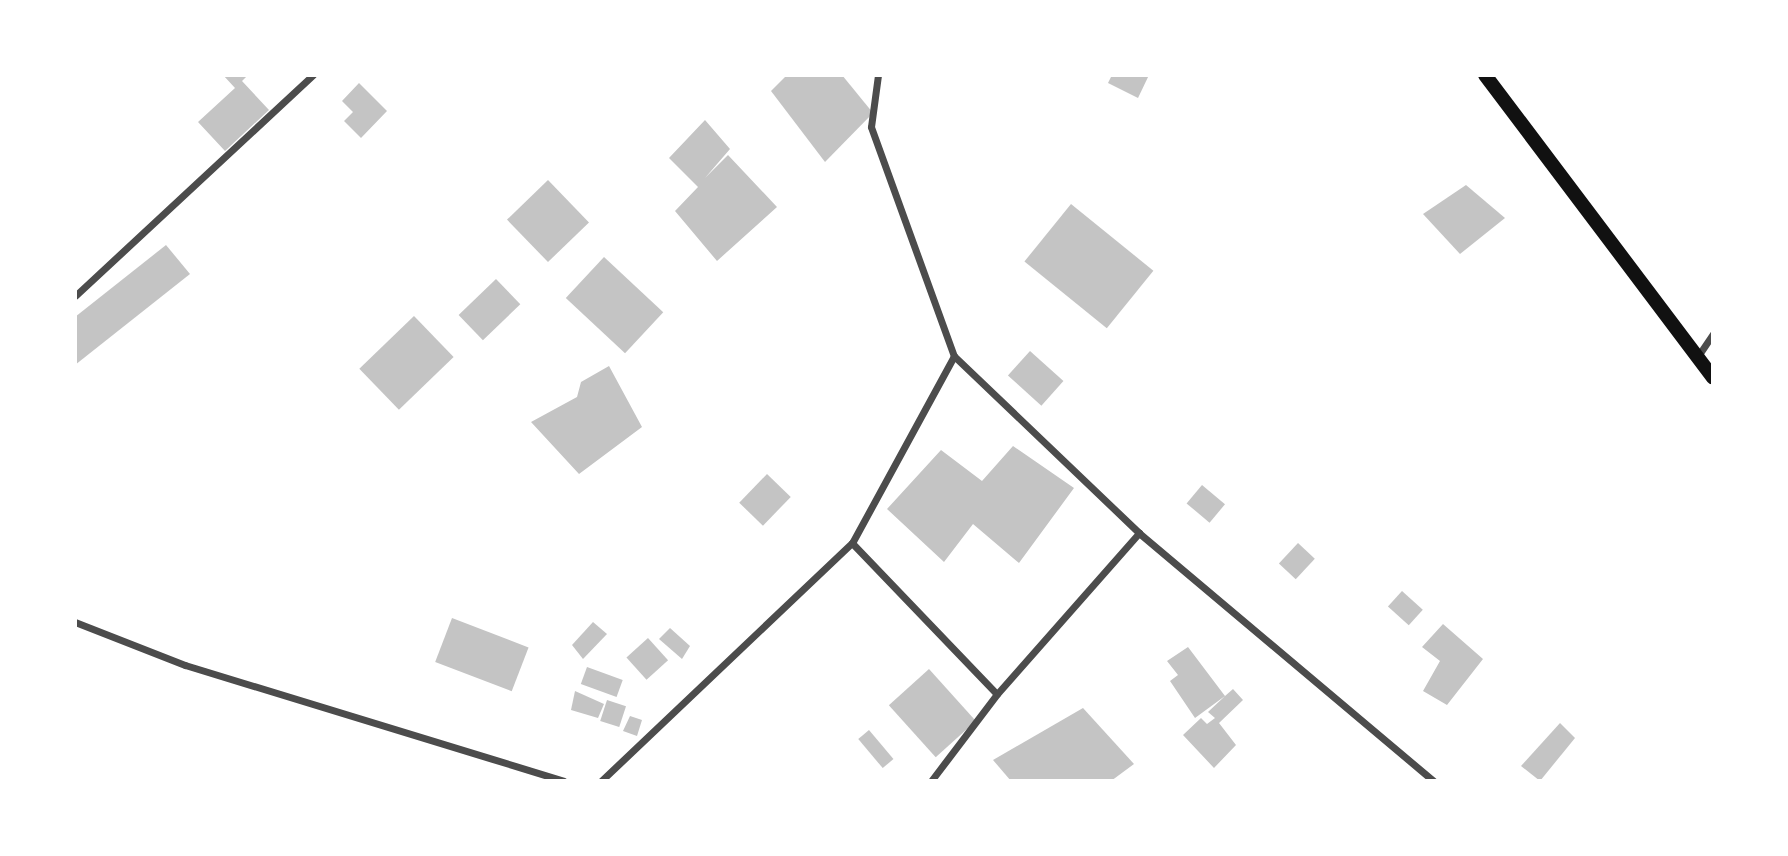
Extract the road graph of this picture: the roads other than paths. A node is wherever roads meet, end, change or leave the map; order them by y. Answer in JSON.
{"nodes":[{"id":1,"x":313,"y":75,"type":"edge"},
{"id":2,"x":878,"y":75,"type":"edge"},
{"id":3,"x":1485,"y":75,"type":"edge"},
{"id":4,"x":75,"y":296,"type":"edge"},
{"id":5,"x":1713,"y":334,"type":"edge"},
{"id":6,"x":954,"y":356,"type":"junction"},
{"id":7,"x":1698,"y":356,"type":"junction"},
{"id":8,"x":1713,"y":378,"type":"edge"},
{"id":9,"x":1139,"y":533,"type":"junction"},
{"id":10,"x":852,"y":542,"type":"junction"},
{"id":11,"x":75,"y":621,"type":"edge"},
{"id":12,"x":997,"y":694,"type":"junction"},
{"id":13,"x":564,"y":781,"type":"edge"},
{"id":14,"x":601,"y":781,"type":"edge"},
{"id":15,"x":931,"y":781,"type":"edge"},
{"id":16,"x":1433,"y":781,"type":"edge"}],
"edges":[{"from":1,"to":4,"type":"street"},
{"from":2,"to":6,"type":"street"},
{"from":3,"to":7,"type":"main road"},
{"from":5,"to":7,"type":"street"},
{"from":6,"to":9,"type":"street"},
{"from":6,"to":10,"type":"street"},
{"from":7,"to":8,"type":"main road"},
{"from":9,"to":12,"type":"street"},
{"from":9,"to":16,"type":"street"},
{"from":10,"to":12,"type":"street"},
{"from":10,"to":14,"type":"street"},
{"from":11,"to":13,"type":"street"},
{"from":12,"to":15,"type":"street"}]}
